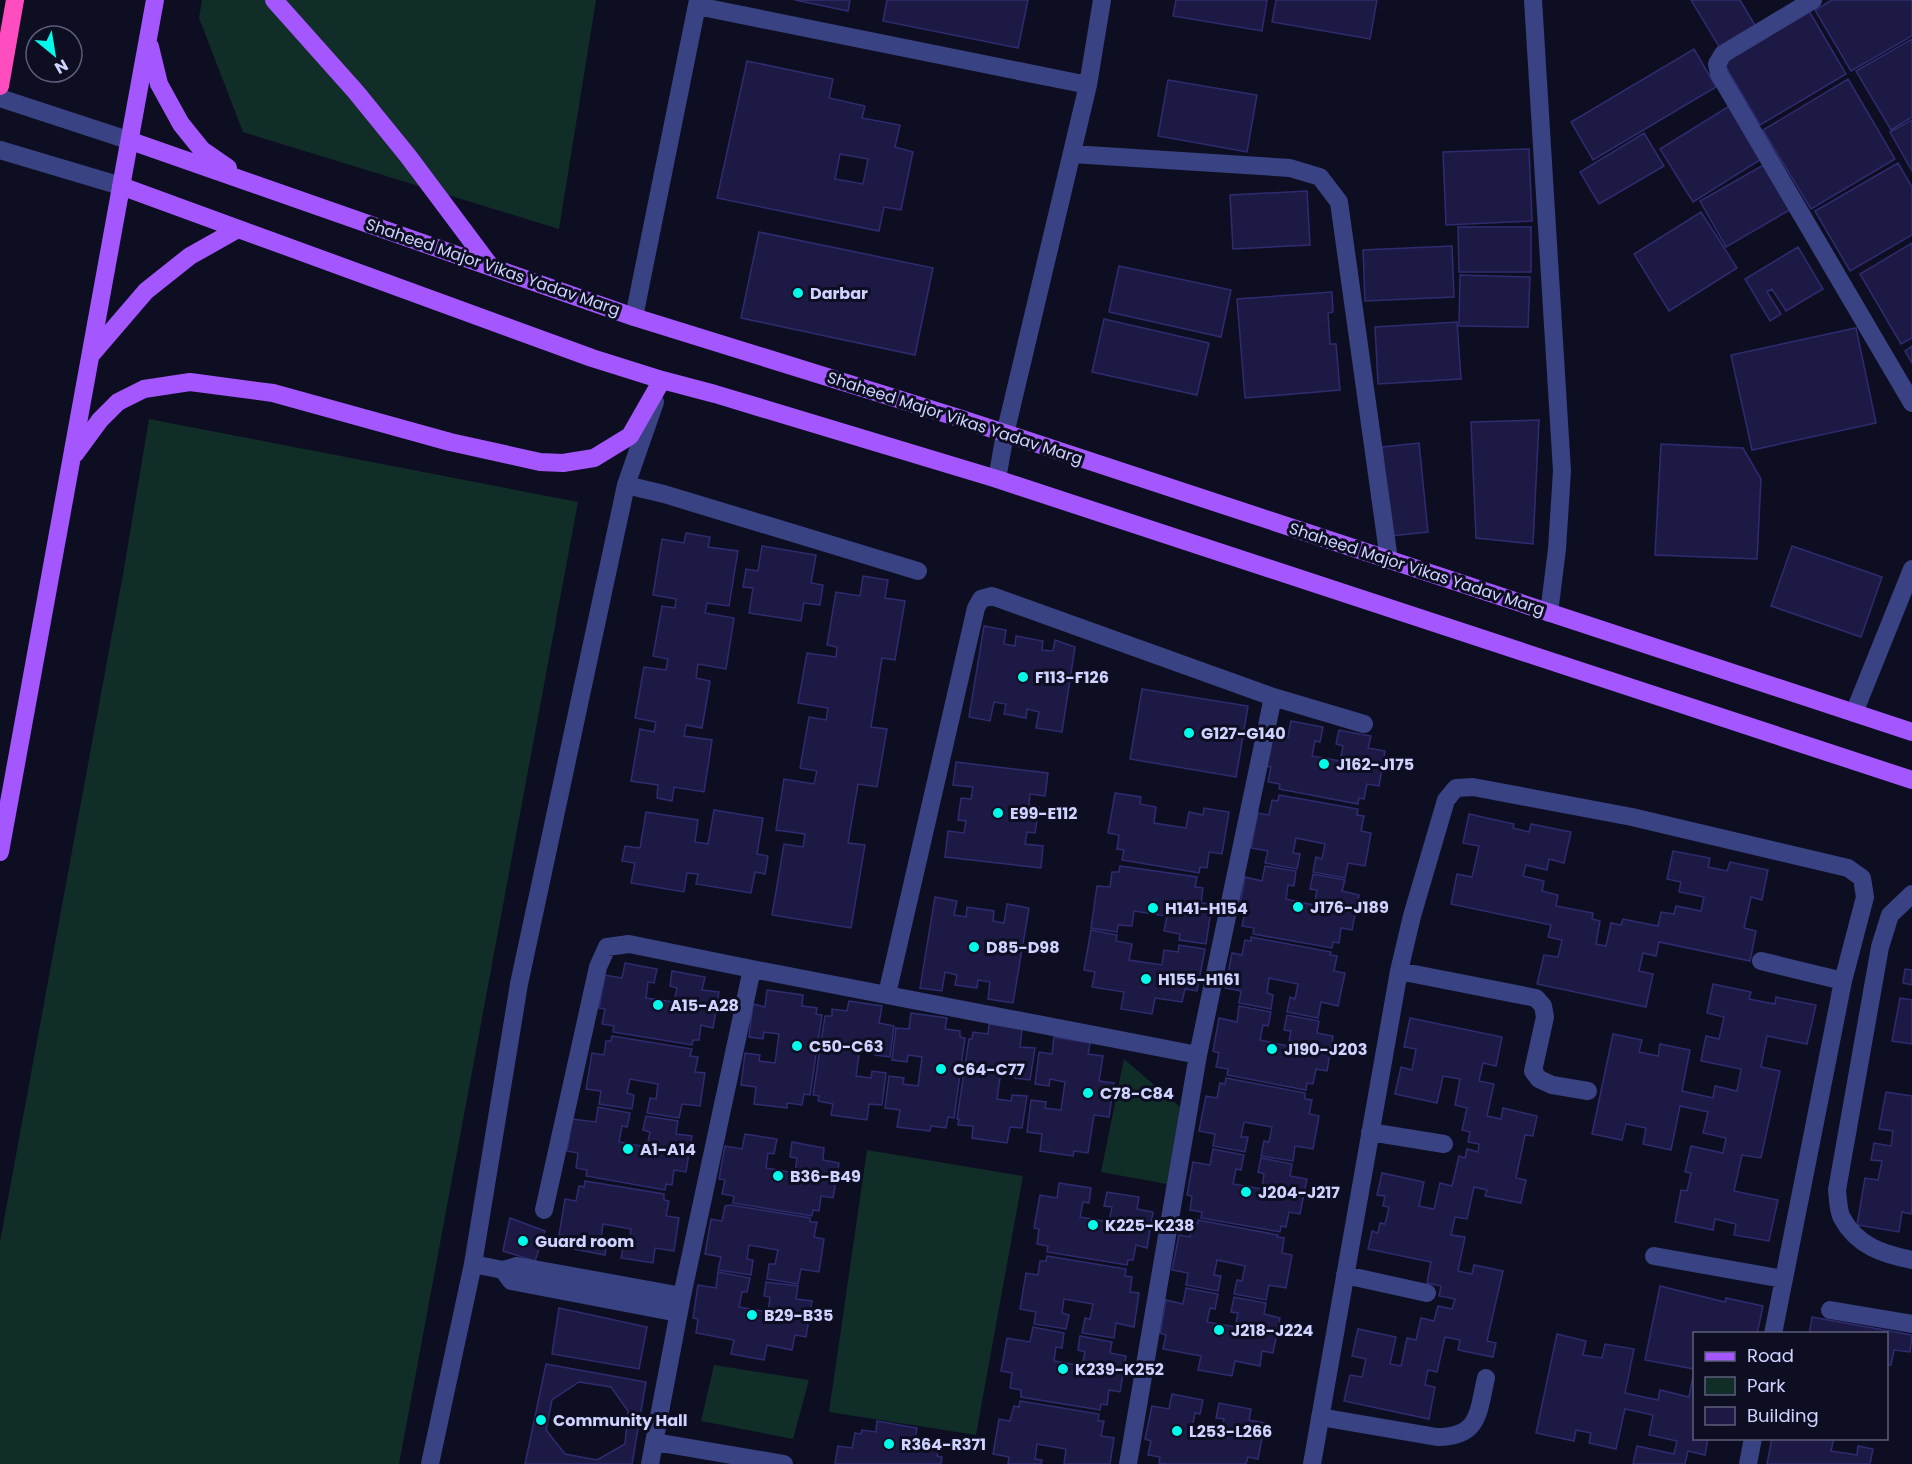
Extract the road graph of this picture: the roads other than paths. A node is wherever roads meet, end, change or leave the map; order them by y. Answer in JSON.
{"nodes":[{"id":1,"x":15,"y":0,"type":"edge"},
{"id":2,"x":155,"y":0,"type":"edge"},
{"id":3,"x":274,"y":0,"type":"edge"},
{"id":4,"x":1102,"y":0,"type":"edge"},
{"id":5,"x":1533,"y":0,"type":"edge"},
{"id":6,"x":1807,"y":2,"type":"edge"},
{"id":7,"x":697,"y":3,"type":"edge"},
{"id":8,"x":148,"y":39,"type":"junction"},
{"id":9,"x":1088,"y":85,"type":"junction"},
{"id":10,"x":0,"y":86,"type":"edge"},
{"id":11,"x":0,"y":98,"type":"edge"},
{"id":12,"x":131,"y":141,"type":"junction"},
{"id":13,"x":0,"y":150,"type":"edge"},
{"id":14,"x":1072,"y":154,"type":"junction"},
{"id":15,"x":247,"y":181,"type":"junction"},
{"id":16,"x":121,"y":186,"type":"junction"},
{"id":17,"x":238,"y":229,"type":"junction"},
{"id":18,"x":491,"y":267,"type":"junction"},
{"id":19,"x":634,"y":317,"type":"junction"},
{"id":20,"x":90,"y":355,"type":"junction"},
{"id":21,"x":662,"y":380,"type":"junction"},
{"id":22,"x":1912,"y":403,"type":"edge"},
{"id":23,"x":1005,"y":435,"type":"junction"},
{"id":24,"x":72,"y":459,"type":"junction"},
{"id":25,"x":997,"y":478,"type":"junction"},
{"id":26,"x":627,"y":484,"type":"junction"},
{"id":27,"x":1389,"y":560,"type":"junction"},
{"id":28,"x":1912,"y":569,"type":"edge"},
{"id":29,"x":918,"y":571,"type":"dead end"},
{"id":30,"x":1549,"y":613,"type":"junction"},
{"id":31,"x":1273,"y":697,"type":"junction"},
{"id":32,"x":1854,"y":713,"type":"junction"},
{"id":33,"x":1364,"y":724,"type":"dead end"},
{"id":34,"x":1912,"y":732,"type":"edge"},
{"id":35,"x":1912,"y":780,"type":"edge"},
{"id":36,"x":0,"y":852,"type":"edge"},
{"id":37,"x":1912,"y":894,"type":"edge"},
{"id":38,"x":1761,"y":961,"type":"dead end"},
{"id":39,"x":752,"y":969,"type":"junction"},
{"id":40,"x":1399,"y":971,"type":"junction"},
{"id":41,"x":1843,"y":981,"type":"junction"},
{"id":42,"x":887,"y":994,"type":"junction"},
{"id":43,"x":1198,"y":1055,"type":"junction"},
{"id":44,"x":1588,"y":1091,"type":"dead end"},
{"id":45,"x":1370,"y":1132,"type":"junction"},
{"id":46,"x":1444,"y":1144,"type":"dead end"},
{"id":47,"x":544,"y":1210,"type":"dead end"},
{"id":48,"x":1654,"y":1256,"type":"dead end"},
{"id":49,"x":1912,"y":1260,"type":"edge"},
{"id":50,"x":473,"y":1264,"type":"junction"},
{"id":51,"x":1345,"y":1275,"type":"junction"},
{"id":52,"x":1783,"y":1279,"type":"junction"},
{"id":53,"x":1427,"y":1293,"type":"dead end"},
{"id":54,"x":680,"y":1305,"type":"junction"},
{"id":55,"x":1830,"y":1310,"type":"dead end"},
{"id":56,"x":1912,"y":1324,"type":"edge"},
{"id":57,"x":1773,"y":1332,"type":"edge"},
{"id":58,"x":1486,"y":1378,"type":"dead end"},
{"id":59,"x":1320,"y":1417,"type":"junction"},
{"id":60,"x":1753,"y":1440,"type":"edge"},
{"id":61,"x":655,"y":1442,"type":"junction"},
{"id":62,"x":430,"y":1464,"type":"edge"},
{"id":63,"x":650,"y":1464,"type":"edge"},
{"id":64,"x":784,"y":1464,"type":"edge"},
{"id":65,"x":1128,"y":1464,"type":"edge"},
{"id":66,"x":1312,"y":1464,"type":"edge"},
{"id":67,"x":1748,"y":1464,"type":"edge"}],
"edges":[{"from":1,"to":10,"type":"highway"},
{"from":2,"to":8,"type":"main road"},
{"from":3,"to":18,"type":"main road"},
{"from":4,"to":9,"type":"street"},
{"from":5,"to":30,"type":"street"},
{"from":6,"to":22,"type":"street"},
{"from":7,"to":9,"type":"street"},
{"from":7,"to":19,"type":"street"},
{"from":8,"to":12,"type":"main road"},
{"from":8,"to":15,"type":"main road"},
{"from":9,"to":14,"type":"street"},
{"from":11,"to":12,"type":"street","name":"Shaheed Major Vikas Yadav Marg"},
{"from":12,"to":15,"type":"main road","name":"Shaheed Major Vikas Yadav Marg"},
{"from":12,"to":16,"type":"main road"},
{"from":13,"to":16,"type":"street"},
{"from":14,"to":23,"type":"street"},
{"from":14,"to":27,"type":"street"},
{"from":15,"to":18,"type":"main road","name":"Shaheed Major Vikas Yadav Marg"},
{"from":16,"to":17,"type":"main road"},
{"from":16,"to":20,"type":"main road"},
{"from":17,"to":20,"type":"main road"},
{"from":17,"to":21,"type":"main road"},
{"from":18,"to":19,"type":"main road","name":"Shaheed Major Vikas Yadav Marg"},
{"from":19,"to":23,"type":"main road","name":"Shaheed Major Vikas Yadav Marg"},
{"from":20,"to":24,"type":"main road"},
{"from":21,"to":24,"type":"main road"},
{"from":21,"to":25,"type":"main road"},
{"from":21,"to":26,"type":"street"},
{"from":23,"to":25,"type":"street"},
{"from":23,"to":27,"type":"main road","name":"Shaheed Major Vikas Yadav Marg"},
{"from":24,"to":36,"type":"main road"},
{"from":25,"to":35,"type":"main road"},
{"from":26,"to":29,"type":"street"},
{"from":26,"to":50,"type":"street"},
{"from":27,"to":30,"type":"main road","name":"Shaheed Major Vikas Yadav Marg"},
{"from":28,"to":32,"type":"street"},
{"from":30,"to":32,"type":"main road","name":"Shaheed Major Vikas Yadav Marg"},
{"from":31,"to":33,"type":"street"},
{"from":31,"to":42,"type":"street"},
{"from":31,"to":43,"type":"street"},
{"from":32,"to":34,"type":"main road","name":"Shaheed Major Vikas Yadav Marg"},
{"from":37,"to":49,"type":"street"},
{"from":38,"to":41,"type":"street"},
{"from":39,"to":42,"type":"street"},
{"from":39,"to":47,"type":"street"},
{"from":39,"to":54,"type":"street"},
{"from":40,"to":41,"type":"street"},
{"from":40,"to":44,"type":"street"},
{"from":40,"to":45,"type":"street"},
{"from":41,"to":52,"type":"street"},
{"from":42,"to":43,"type":"street"},
{"from":43,"to":65,"type":"street"},
{"from":45,"to":46,"type":"street"},
{"from":45,"to":51,"type":"street"},
{"from":48,"to":52,"type":"street"},
{"from":50,"to":54,"type":"street"},
{"from":50,"to":62,"type":"street"},
{"from":51,"to":53,"type":"street"},
{"from":51,"to":59,"type":"street"},
{"from":52,"to":57,"type":"street"},
{"from":54,"to":61,"type":"street"},
{"from":55,"to":56,"type":"street"},
{"from":58,"to":59,"type":"street"},
{"from":59,"to":66,"type":"street"},
{"from":60,"to":67,"type":"street"},
{"from":61,"to":63,"type":"street"},
{"from":61,"to":64,"type":"street"}]}
